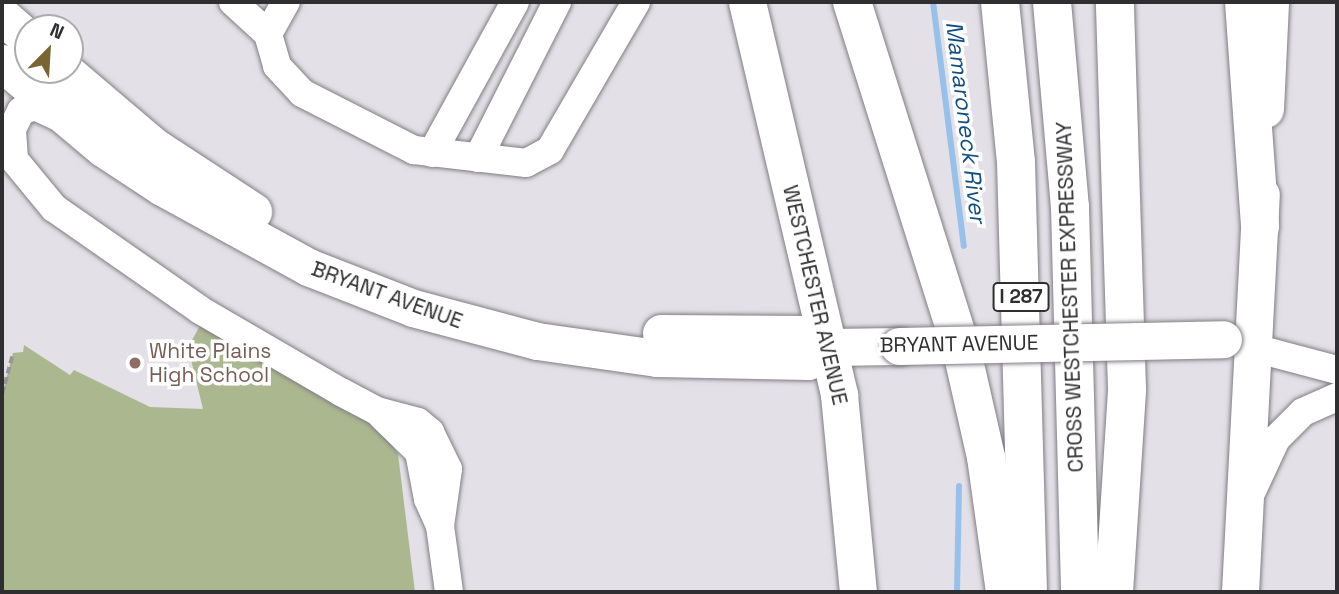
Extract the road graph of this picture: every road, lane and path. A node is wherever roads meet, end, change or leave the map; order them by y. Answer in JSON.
{"nodes":[{"id":1,"x":233,"y":2,"type":"edge"},
{"id":2,"x":286,"y":2,"type":"edge"},
{"id":3,"x":515,"y":2,"type":"edge"},
{"id":4,"x":558,"y":2,"type":"edge"},
{"id":5,"x":636,"y":2,"type":"edge"},
{"id":6,"x":747,"y":2,"type":"edge"},
{"id":7,"x":852,"y":2,"type":"edge"},
{"id":8,"x":1000,"y":2,"type":"edge"},
{"id":9,"x":1052,"y":2,"type":"edge"},
{"id":10,"x":1115,"y":2,"type":"edge"},
{"id":11,"x":1244,"y":2,"type":"edge"},
{"id":12,"x":1270,"y":2,"type":"edge"},
{"id":13,"x":268,"y":34,"type":"junction"},
{"id":14,"x":2,"y":63,"type":"edge"},
{"id":15,"x":80,"y":84,"type":"edge"},
{"id":16,"x":73,"y":124,"type":"junction"},
{"id":17,"x":8,"y":152,"type":"edge"},
{"id":18,"x":432,"y":153,"type":"junction"},
{"id":19,"x":478,"y":158,"type":"junction"},
{"id":20,"x":1260,"y":226,"type":"junction"},
{"id":21,"x":810,"y":265,"type":"junction"},
{"id":22,"x":771,"y":334,"type":"junction"},
{"id":23,"x":1238,"y":343,"type":"junction"},
{"id":24,"x":829,"y":347,"type":"junction"},
{"id":25,"x":13,"y":353,"type":"dead end"},
{"id":26,"x":1337,"y":370,"type":"edge"},
{"id":27,"x":2,"y":394,"type":"edge"},
{"id":28,"x":1337,"y":397,"type":"edge"},
{"id":29,"x":1244,"y":517,"type":"junction"},
{"id":30,"x":857,"y":586,"type":"edge"},
{"id":31,"x":449,"y":592,"type":"edge"},
{"id":32,"x":1005,"y":592,"type":"edge"},
{"id":33,"x":1028,"y":592,"type":"edge"},
{"id":34,"x":1080,"y":592,"type":"edge"},
{"id":35,"x":1114,"y":592,"type":"edge"},
{"id":36,"x":1240,"y":592,"type":"edge"}],
"edges":[{"from":1,"to":13,"type":"street"},
{"from":2,"to":13,"type":"street"},
{"from":3,"to":18,"type":"street"},
{"from":4,"to":19,"type":"street"},
{"from":5,"to":19,"type":"street"},
{"from":6,"to":21,"type":"main road","name":"WESTCHESTER AVENUE"},
{"from":7,"to":32,"type":"highway"},
{"from":8,"to":33,"type":"highway","number":"I 287"},
{"from":9,"to":34,"type":"highway","name":"CROSS WESTCHESTER EXPRESSWAY","number":"I 287"},
{"from":10,"to":35,"type":"highway"},
{"from":11,"to":20,"type":"highway"},
{"from":12,"to":20,"type":"main road"},
{"from":13,"to":18,"type":"street"},
{"from":14,"to":16,"type":"main road","name":"BRYANT AVENUE"},
{"from":15,"to":22,"type":"main road","name":"BRYANT AVENUE"},
{"from":16,"to":17,"type":"street"},
{"from":16,"to":24,"type":"main road","name":"BRYANT AVENUE"},
{"from":17,"to":31,"type":"street"},
{"from":18,"to":19,"type":"street"},
{"from":20,"to":23,"type":"main road"},
{"from":21,"to":22,"type":"main road"},
{"from":21,"to":24,"type":"main road","name":"WESTCHESTER AVENUE"},
{"from":22,"to":24,"type":"main road","name":"BRYANT AVENUE"},
{"from":23,"to":24,"type":"main road","name":"BRYANT AVENUE","bridge":true},
{"from":23,"to":26,"type":"street","name":"BRYANT AVENUE"},
{"from":23,"to":29,"type":"main road"},
{"from":24,"to":30,"type":"main road","name":"WESTCHESTER AVENUE"},
{"from":25,"to":27,"type":"path"},
{"from":28,"to":29,"type":"street"},
{"from":29,"to":36,"type":"main road"}]}
